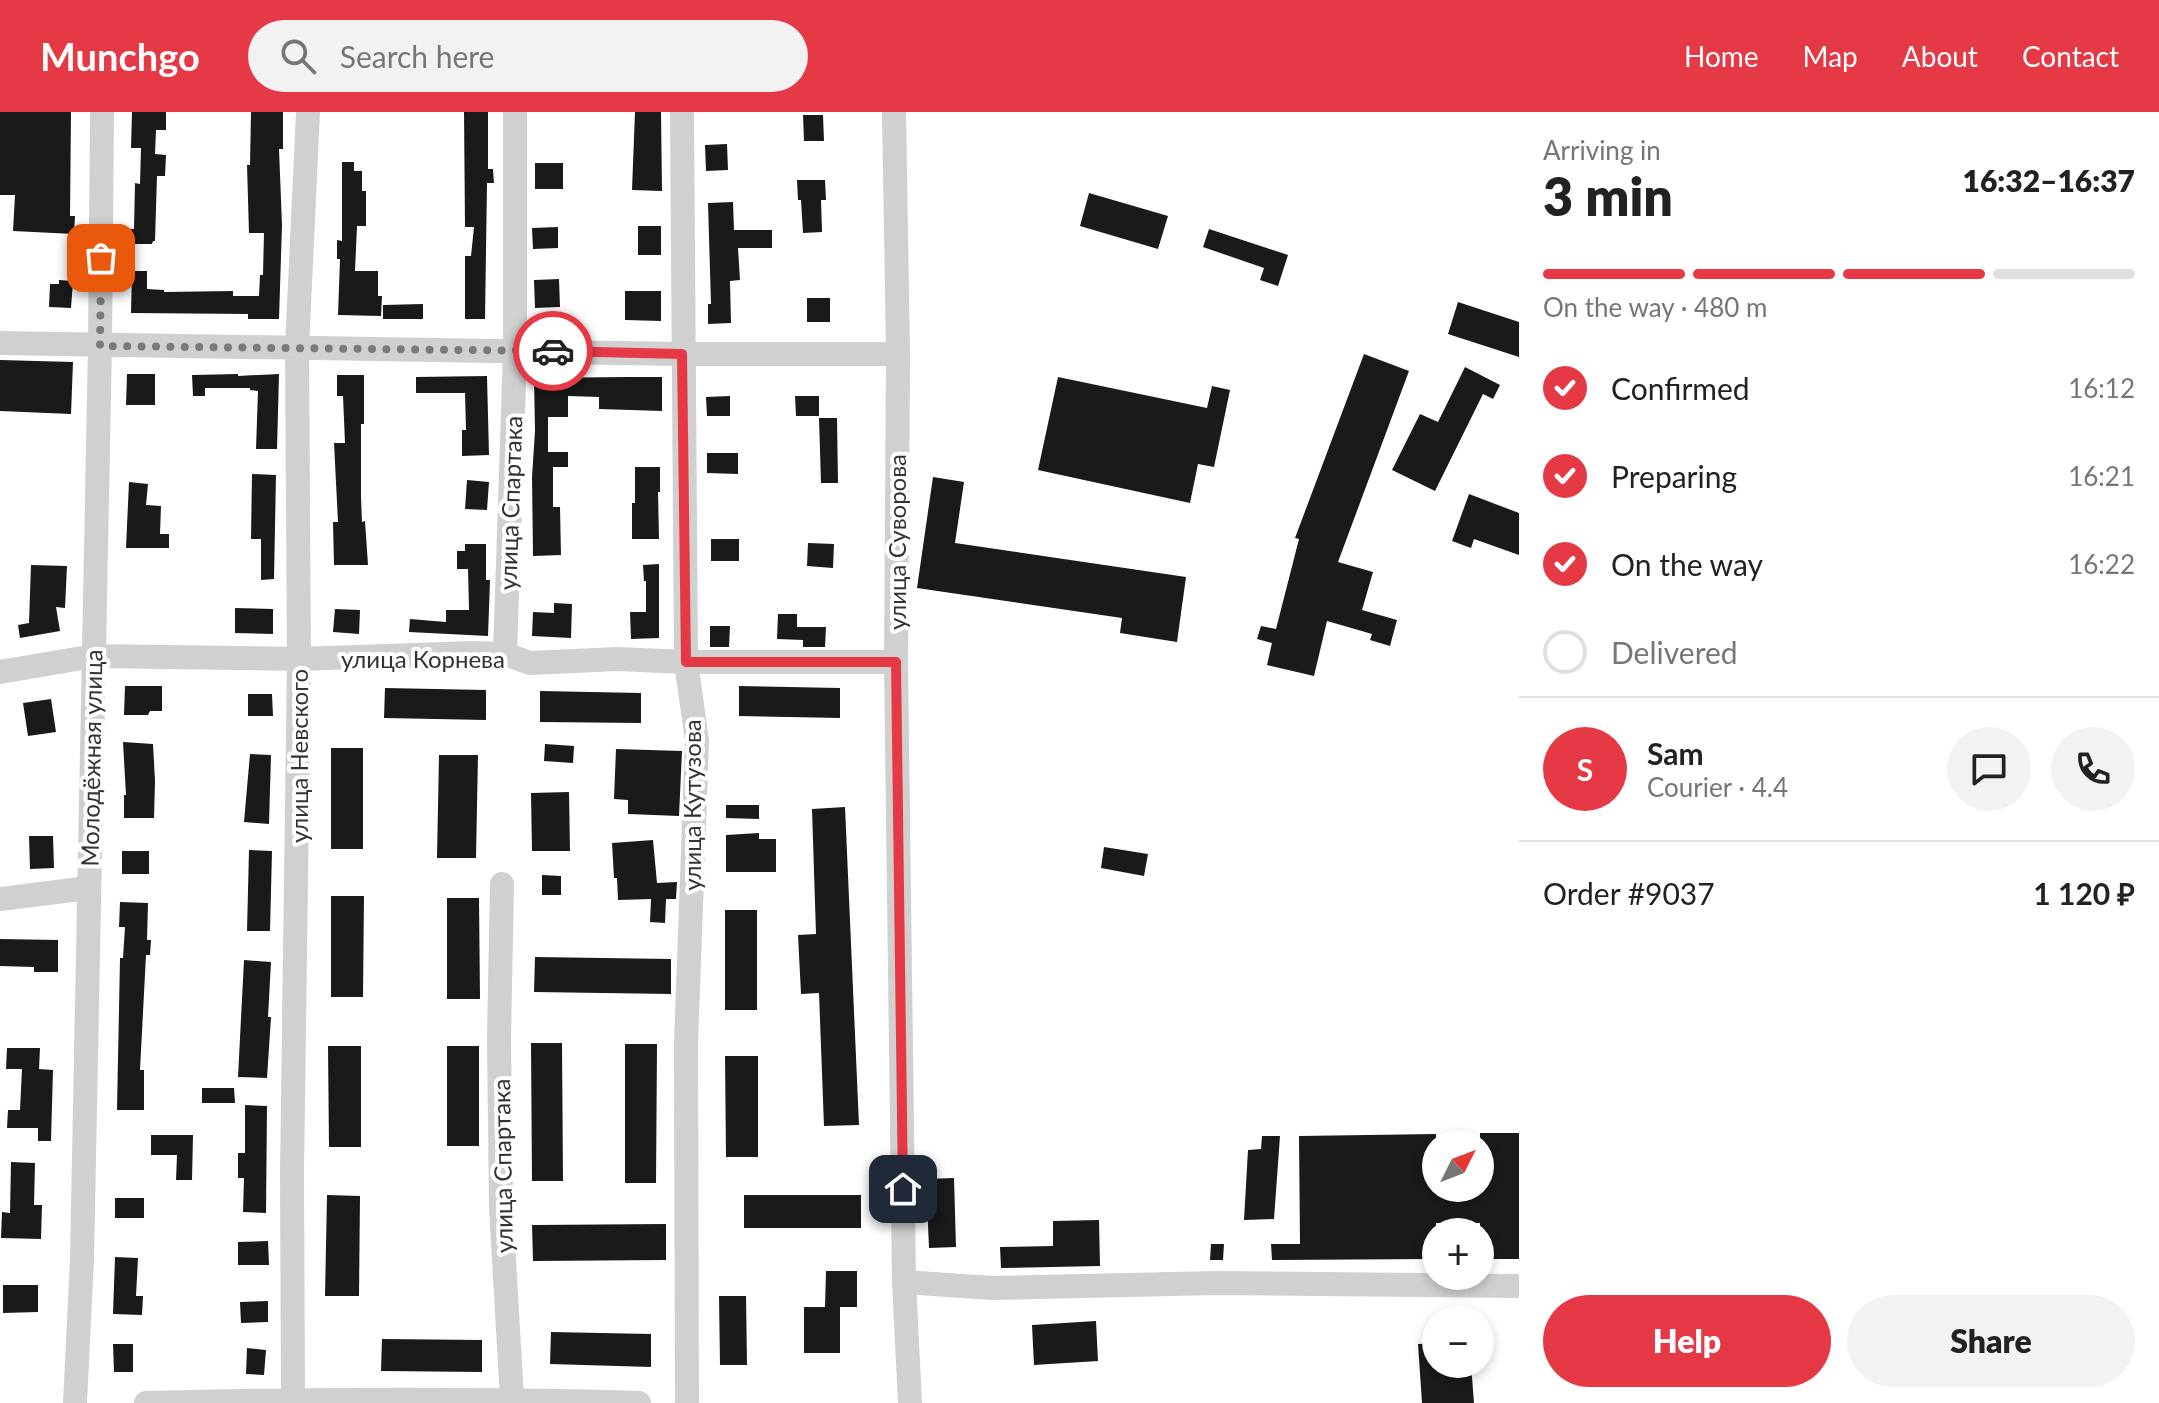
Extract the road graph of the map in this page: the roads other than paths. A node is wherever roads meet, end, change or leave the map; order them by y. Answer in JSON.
{"nodes":[{"id":1,"x":102,"y":112,"type":"edge"},
{"id":2,"x":308,"y":112,"type":"edge"},
{"id":3,"x":515,"y":112,"type":"edge"},
{"id":4,"x":682,"y":112,"type":"edge"},
{"id":5,"x":894,"y":112,"type":"edge"},
{"id":6,"x":0,"y":343,"type":"edge"},
{"id":7,"x":100,"y":346,"type":"junction"},
{"id":8,"x":297,"y":348,"type":"junction"},
{"id":9,"x":515,"y":351,"type":"junction"},
{"id":10,"x":682,"y":354,"type":"junction"},
{"id":11,"x":898,"y":354,"type":"junction"},
{"id":12,"x":505,"y":654,"type":"junction"},
{"id":13,"x":94,"y":656,"type":"junction"},
{"id":14,"x":299,"y":659,"type":"junction"},
{"id":15,"x":686,"y":662,"type":"junction"},
{"id":16,"x":896,"y":662,"type":"junction"},
{"id":17,"x":0,"y":672,"type":"edge"},
{"id":18,"x":502,"y":884,"type":"dead end"},
{"id":19,"x":88,"y":888,"type":"junction"},
{"id":20,"x":0,"y":899,"type":"edge"},
{"id":21,"x":904,"y":1282,"type":"junction"},
{"id":22,"x":1519,"y":1286,"type":"edge"},
{"id":23,"x":293,"y":1399,"type":"junction"},
{"id":24,"x":512,"y":1399,"type":"junction"},
{"id":25,"x":75,"y":1403,"type":"edge"},
{"id":26,"x":146,"y":1403,"type":"edge"},
{"id":27,"x":639,"y":1403,"type":"edge"},
{"id":28,"x":687,"y":1403,"type":"edge"},
{"id":29,"x":910,"y":1403,"type":"edge"}],
"edges":[{"from":1,"to":7,"type":"street","name":"Молодёжная улица"},
{"from":2,"to":8,"type":"street","name":"улица Невского"},
{"from":3,"to":9,"type":"street","name":"улица Спартака"},
{"from":4,"to":10,"type":"street","name":"улица Кутузова"},
{"from":5,"to":11,"type":"street","name":"улица Суворова"},
{"from":6,"to":7,"type":"street"},
{"from":7,"to":8,"type":"street"},
{"from":7,"to":13,"type":"street","name":"Молодёжная улица"},
{"from":8,"to":9,"type":"street"},
{"from":8,"to":14,"type":"street","name":"улица Невского"},
{"from":9,"to":10,"type":"street"},
{"from":9,"to":12,"type":"street","name":"улица Спартака"},
{"from":10,"to":11,"type":"street"},
{"from":10,"to":15,"type":"street","name":"улица Кутузова"},
{"from":11,"to":16,"type":"street","name":"улица Суворова"},
{"from":12,"to":14,"type":"street","name":"улица Корнева"},
{"from":12,"to":15,"type":"street","name":"улица Корнева"},
{"from":13,"to":14,"type":"street","name":"улица Корнева"},
{"from":13,"to":17,"type":"street","name":"улица Корнева"},
{"from":13,"to":19,"type":"street","name":"Молодёжная улица"},
{"from":14,"to":23,"type":"street","name":"улица Невского"},
{"from":15,"to":16,"type":"street","name":"улица Корнева"},
{"from":15,"to":28,"type":"street","name":"улица Кутузова"},
{"from":16,"to":21,"type":"street","name":"улица Суворова"},
{"from":18,"to":24,"type":"street","name":"улица Спартака"},
{"from":19,"to":20,"type":"street"},
{"from":19,"to":25,"type":"street","name":"Молодёжная улица"},
{"from":21,"to":22,"type":"street"},
{"from":21,"to":29,"type":"street","name":"улица Суворова"},
{"from":23,"to":24,"type":"street"},
{"from":23,"to":26,"type":"street"},
{"from":24,"to":27,"type":"street"}]}
